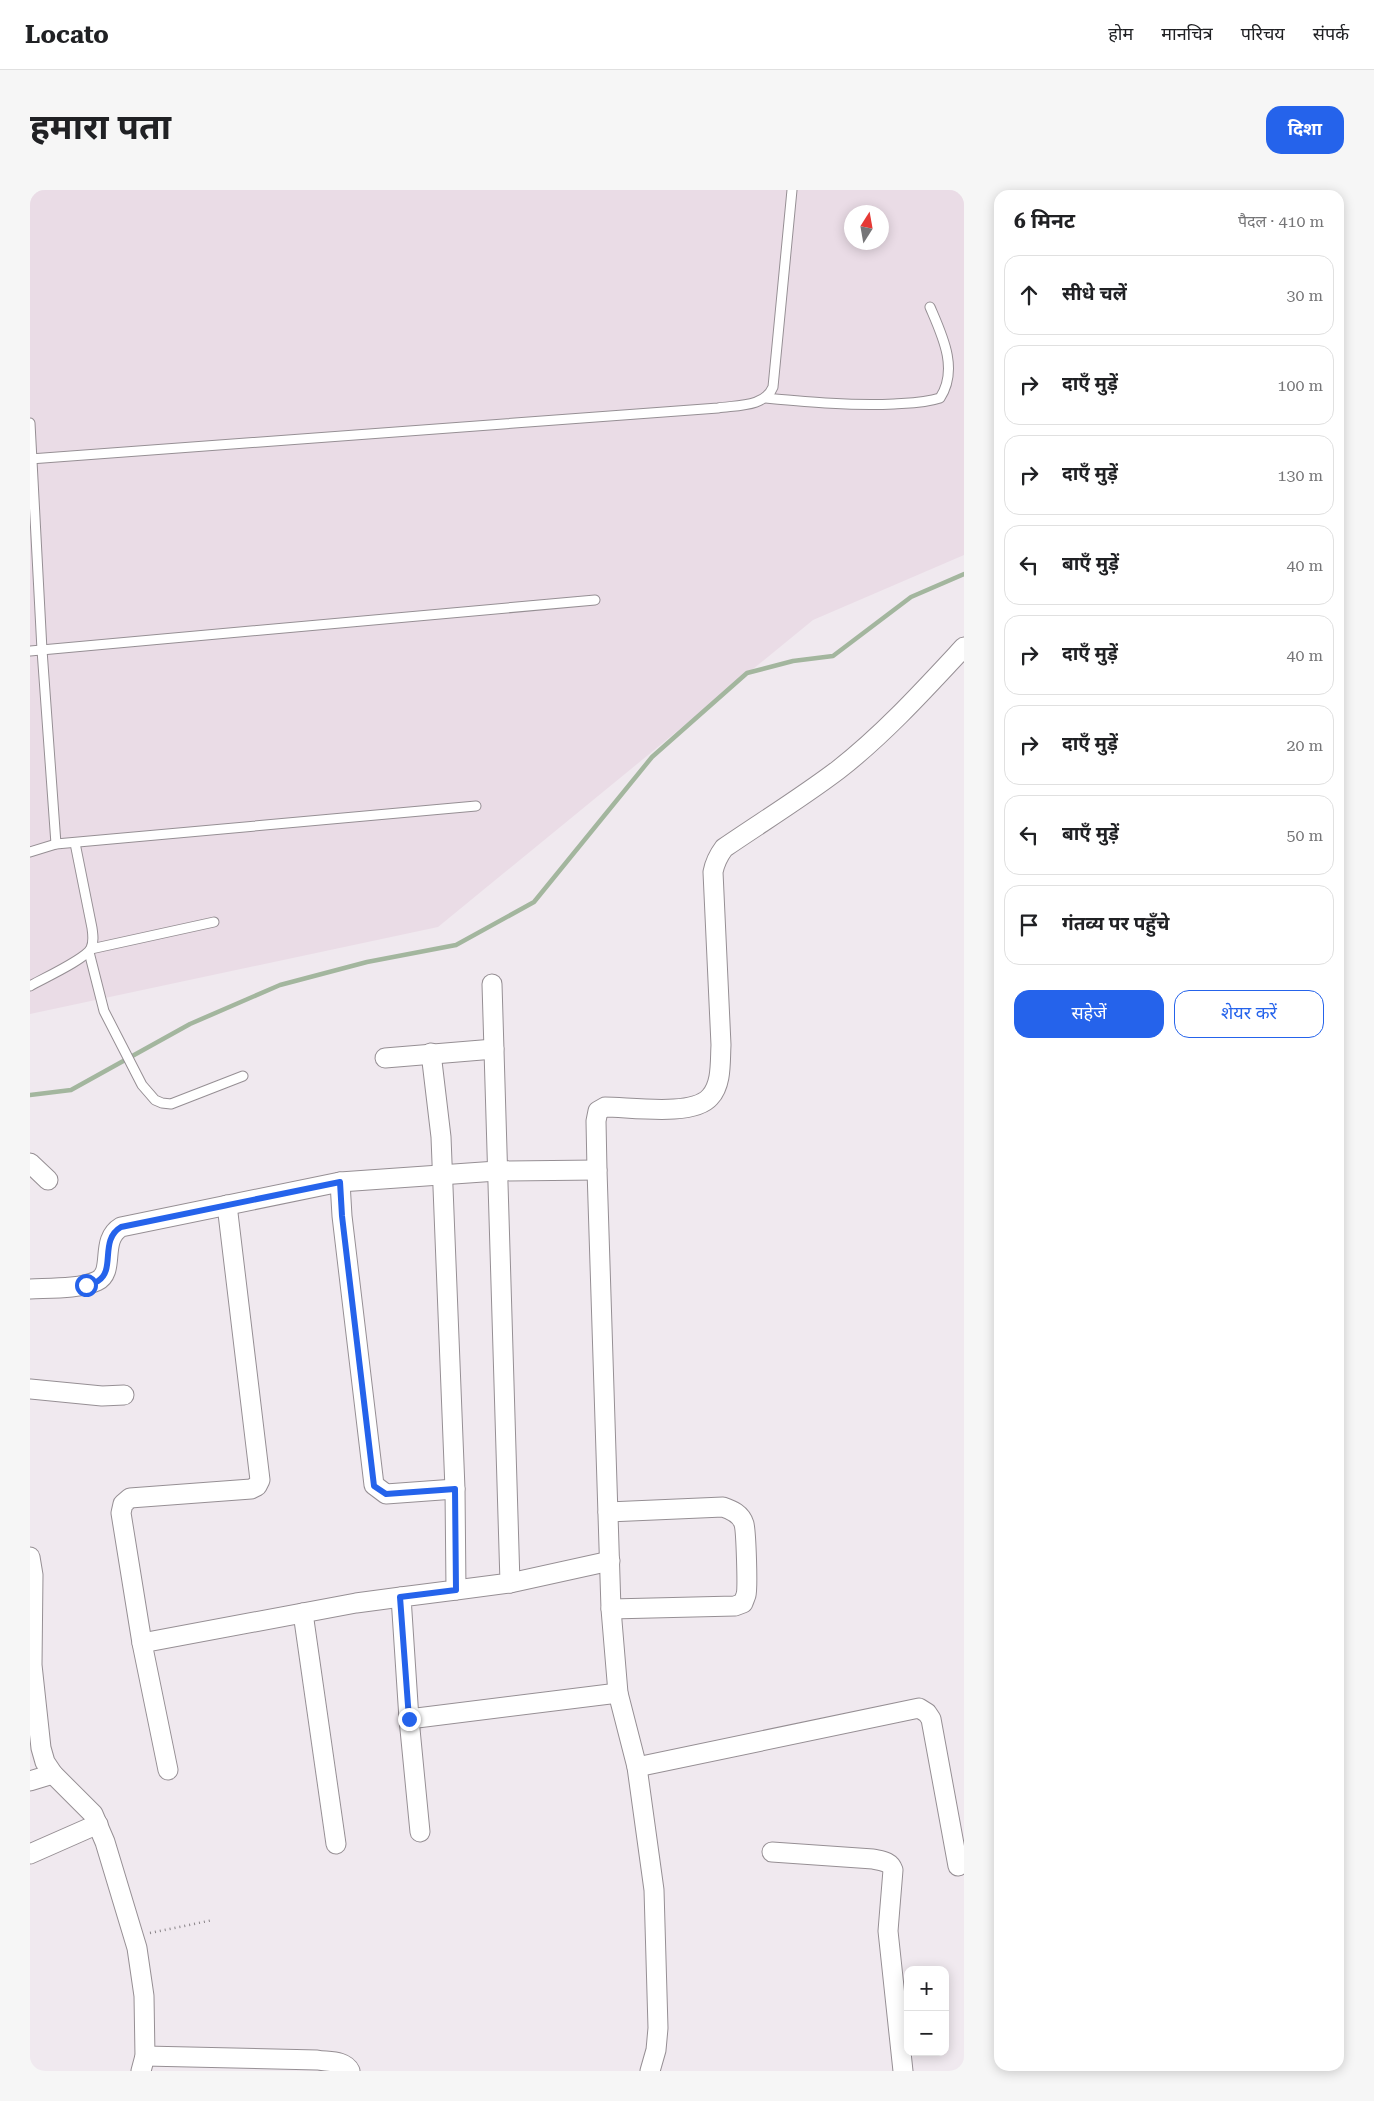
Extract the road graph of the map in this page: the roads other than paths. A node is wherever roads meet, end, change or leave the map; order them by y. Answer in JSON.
{"nodes":[{"id":1,"x":792,"y":190,"type":"edge"},
{"id":2,"x":930,"y":307,"type":"dead end"},
{"id":3,"x":766,"y":398,"type":"junction"},
{"id":4,"x":30,"y":422,"type":"edge"},
{"id":5,"x":32,"y":459,"type":"edge"},
{"id":6,"x":595,"y":600,"type":"dead end"},
{"id":7,"x":964,"y":647,"type":"edge"},
{"id":8,"x":42,"y":650,"type":"junction"},
{"id":9,"x":30,"y":651,"type":"edge"},
{"id":10,"x":476,"y":806,"type":"dead end"},
{"id":11,"x":75,"y":842,"type":"junction"},
{"id":12,"x":56,"y":844,"type":"junction"},
{"id":13,"x":30,"y":852,"type":"edge"},
{"id":14,"x":214,"y":922,"type":"dead end"},
{"id":15,"x":90,"y":950,"type":"junction"},
{"id":16,"x":492,"y":984,"type":"dead end"},
{"id":17,"x":30,"y":986,"type":"edge"},
{"id":18,"x":494,"y":1049,"type":"junction"},
{"id":19,"x":431,"y":1053,"type":"junction"},
{"id":20,"x":384,"y":1058,"type":"dead end"},
{"id":21,"x":243,"y":1076,"type":"dead end"},
{"id":22,"x":30,"y":1163,"type":"edge"},
{"id":23,"x":597,"y":1170,"type":"junction"},
{"id":24,"x":498,"y":1171,"type":"junction"},
{"id":25,"x":442,"y":1174,"type":"junction"},
{"id":26,"x":48,"y":1180,"type":"dead end"},
{"id":27,"x":340,"y":1182,"type":"junction"},
{"id":28,"x":227,"y":1205,"type":"junction"},
{"id":29,"x":30,"y":1289,"type":"edge"},
{"id":30,"x":30,"y":1389,"type":"edge"},
{"id":31,"x":124,"y":1395,"type":"dead end"},
{"id":32,"x":455,"y":1489,"type":"junction"},
{"id":33,"x":608,"y":1512,"type":"junction"},
{"id":34,"x":30,"y":1558,"type":"edge"},
{"id":35,"x":610,"y":1561,"type":"junction"},
{"id":36,"x":510,"y":1583,"type":"junction"},
{"id":37,"x":456,"y":1590,"type":"junction"},
{"id":38,"x":400,"y":1597,"type":"junction"},
{"id":39,"x":611,"y":1609,"type":"junction"},
{"id":40,"x":303,"y":1613,"type":"junction"},
{"id":41,"x":142,"y":1644,"type":"junction"},
{"id":42,"x":618,"y":1693,"type":"junction"},
{"id":43,"x":409,"y":1719,"type":"junction"},
{"id":44,"x":637,"y":1767,"type":"junction"},
{"id":45,"x":168,"y":1770,"type":"dead end"},
{"id":46,"x":53,"y":1774,"type":"junction"},
{"id":47,"x":30,"y":1781,"type":"edge"},
{"id":48,"x":98,"y":1824,"type":"junction"},
{"id":49,"x":420,"y":1832,"type":"dead end"},
{"id":50,"x":336,"y":1844,"type":"dead end"},
{"id":51,"x":772,"y":1852,"type":"dead end"},
{"id":52,"x":30,"y":1854,"type":"edge"},
{"id":53,"x":958,"y":1866,"type":"dead end"},
{"id":54,"x":143,"y":2063,"type":"edge"},
{"id":55,"x":350,"y":2071,"type":"edge"},
{"id":56,"x":650,"y":2071,"type":"edge"},
{"id":57,"x":903,"y":2071,"type":"edge"}],
"edges":[{"from":1,"to":3,"type":"lane"},
{"from":2,"to":3,"type":"lane"},
{"from":3,"to":5,"type":"lane"},
{"from":4,"to":5,"type":"lane"},
{"from":5,"to":8,"type":"lane"},
{"from":6,"to":8,"type":"lane"},
{"from":7,"to":23,"type":"street"},
{"from":8,"to":9,"type":"lane"},
{"from":8,"to":12,"type":"lane"},
{"from":10,"to":11,"type":"lane"},
{"from":11,"to":12,"type":"lane"},
{"from":11,"to":15,"type":"lane"},
{"from":12,"to":13,"type":"lane"},
{"from":14,"to":15,"type":"lane"},
{"from":15,"to":17,"type":"lane"},
{"from":15,"to":21,"type":"lane"},
{"from":16,"to":18,"type":"street"},
{"from":18,"to":19,"type":"street"},
{"from":18,"to":24,"type":"street"},
{"from":19,"to":20,"type":"street"},
{"from":19,"to":25,"type":"street"},
{"from":22,"to":26,"type":"street"},
{"from":23,"to":24,"type":"street"},
{"from":23,"to":33,"type":"street"},
{"from":24,"to":25,"type":"street"},
{"from":24,"to":36,"type":"street"},
{"from":25,"to":27,"type":"street"},
{"from":25,"to":32,"type":"street"},
{"from":27,"to":28,"type":"street"},
{"from":27,"to":32,"type":"street"},
{"from":28,"to":29,"type":"street"},
{"from":28,"to":41,"type":"street"},
{"from":30,"to":31,"type":"street"},
{"from":32,"to":37,"type":"street"},
{"from":33,"to":35,"type":"street"},
{"from":33,"to":39,"type":"street"},
{"from":34,"to":46,"type":"street"},
{"from":35,"to":36,"type":"street"},
{"from":35,"to":39,"type":"street"},
{"from":36,"to":37,"type":"street"},
{"from":37,"to":38,"type":"street"},
{"from":38,"to":40,"type":"street"},
{"from":38,"to":43,"type":"street"},
{"from":39,"to":42,"type":"street"},
{"from":40,"to":41,"type":"street"},
{"from":40,"to":50,"type":"street"},
{"from":41,"to":45,"type":"street"},
{"from":42,"to":43,"type":"street"},
{"from":42,"to":44,"type":"street"},
{"from":43,"to":49,"type":"street"},
{"from":44,"to":53,"type":"street"},
{"from":44,"to":56,"type":"street"},
{"from":46,"to":47,"type":"street"},
{"from":46,"to":48,"type":"street"},
{"from":48,"to":52,"type":"street"},
{"from":48,"to":54,"type":"street"},
{"from":51,"to":57,"type":"street"},
{"from":54,"to":55,"type":"street"}]}
